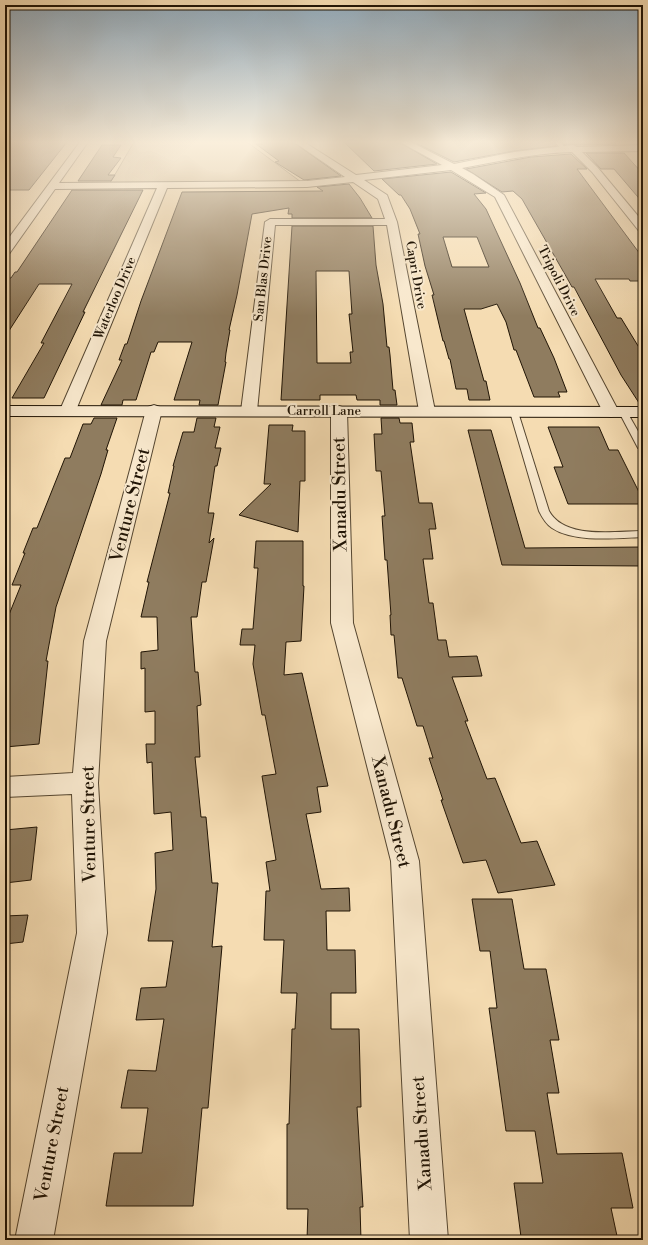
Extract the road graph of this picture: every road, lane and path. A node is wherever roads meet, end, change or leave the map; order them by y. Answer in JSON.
{"nodes":[{"id":1,"x":42,"y":200,"type":"edge"},
{"id":2,"x":157,"y":200,"type":"edge"},
{"id":3,"x":384,"y":200,"type":"edge"},
{"id":4,"x":502,"y":200,"type":"edge"},
{"id":5,"x":619,"y":200,"type":"edge"},
{"id":6,"x":392,"y":222,"type":"junction"},
{"id":7,"x":643,"y":229,"type":"edge"},
{"id":8,"x":5,"y":251,"type":"edge"},
{"id":9,"x":68,"y":410,"type":"junction"},
{"id":10,"x":154,"y":410,"type":"junction"},
{"id":11,"x":5,"y":411,"type":"edge"},
{"id":12,"x":250,"y":411,"type":"junction"},
{"id":13,"x":339,"y":411,"type":"junction"},
{"id":14,"x":427,"y":411,"type":"junction"},
{"id":15,"x":514,"y":412,"type":"junction"},
{"id":16,"x":617,"y":412,"type":"junction"},
{"id":17,"x":643,"y":412,"type":"edge"},
{"id":18,"x":643,"y":448,"type":"edge"},
{"id":19,"x":643,"y":534,"type":"edge"},
{"id":20,"x":85,"y":783,"type":"junction"},
{"id":21,"x":5,"y":788,"type":"edge"},
{"id":22,"x":34,"y":1240,"type":"edge"},
{"id":23,"x":428,"y":1240,"type":"edge"}],
"edges":[{"from":1,"to":8,"type":"street"},
{"from":2,"to":9,"type":"street","name":"Waterloo Drive"},
{"from":3,"to":6,"type":"street","name":"Capri Drive"},
{"from":4,"to":16,"type":"street","name":"Tripoli Drive"},
{"from":5,"to":7,"type":"street"},
{"from":6,"to":12,"type":"street","name":"San Blas Drive"},
{"from":6,"to":14,"type":"street","name":"Capri Drive"},
{"from":9,"to":10,"type":"street","name":"Carroll Lane"},
{"from":9,"to":11,"type":"street","name":"Carroll Lane"},
{"from":10,"to":12,"type":"street","name":"Carroll Lane"},
{"from":10,"to":20,"type":"street","name":"Venture Street"},
{"from":12,"to":13,"type":"street","name":"Carroll Lane"},
{"from":13,"to":14,"type":"street","name":"Carroll Lane"},
{"from":13,"to":23,"type":"street","name":"Xanadu Street"},
{"from":14,"to":15,"type":"street","name":"Carroll Lane"},
{"from":15,"to":16,"type":"street","name":"Carroll Lane"},
{"from":15,"to":19,"type":"lane"},
{"from":16,"to":17,"type":"street","name":"Carroll Lane"},
{"from":16,"to":18,"type":"lane"},
{"from":20,"to":21,"type":"street"},
{"from":20,"to":22,"type":"street","name":"Venture Street"}]}
